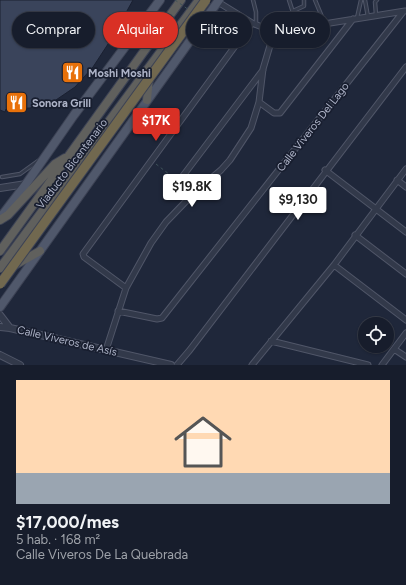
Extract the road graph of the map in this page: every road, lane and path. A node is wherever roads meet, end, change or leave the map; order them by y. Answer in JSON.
{"nodes":[{"id":1,"x":160,"y":0,"type":"edge"},
{"id":2,"x":181,"y":0,"type":"edge"},
{"id":3,"x":199,"y":0,"type":"edge"},
{"id":4,"x":206,"y":0,"type":"edge"},
{"id":5,"x":253,"y":0,"type":"edge"},
{"id":6,"x":289,"y":0,"type":"edge"},
{"id":7,"x":304,"y":0,"type":"edge"},
{"id":8,"x":315,"y":0,"type":"edge"},
{"id":9,"x":361,"y":0,"type":"edge"},
{"id":10,"x":365,"y":0,"type":"edge"},
{"id":11,"x":377,"y":0,"type":"edge"},
{"id":12,"x":219,"y":1,"type":"edge"},
{"id":13,"x":293,"y":11,"type":"joint"},
{"id":14,"x":405,"y":11,"type":"edge"},
{"id":15,"x":320,"y":12,"type":"edge"},
{"id":16,"x":376,"y":16,"type":"junction"},
{"id":17,"x":368,"y":17,"type":"junction"},
{"id":18,"x":355,"y":19,"type":"junction"},
{"id":19,"x":330,"y":23,"type":"edge"},
{"id":20,"x":254,"y":24,"type":"junction"},
{"id":21,"x":260,"y":26,"type":"edge"},
{"id":22,"x":269,"y":48,"type":"edge"},
{"id":23,"x":150,"y":67,"type":"junction"},
{"id":24,"x":406,"y":67,"type":"edge"},
{"id":25,"x":263,"y":69,"type":"junction"},
{"id":26,"x":147,"y":100,"type":"junction"},
{"id":27,"x":259,"y":102,"type":"junction"},
{"id":28,"x":45,"y":156,"type":"junction"},
{"id":29,"x":68,"y":157,"type":"junction"},
{"id":30,"x":152,"y":162,"type":"junction"},
{"id":31,"x":406,"y":169,"type":"edge"},
{"id":32,"x":325,"y":170,"type":"junction"},
{"id":33,"x":2,"y":177,"type":"dead end"},
{"id":34,"x":397,"y":180,"type":"junction"},
{"id":35,"x":179,"y":181,"type":"junction"},
{"id":36,"x":26,"y":184,"type":"junction"},
{"id":37,"x":406,"y":186,"type":"edge"},
{"id":38,"x":0,"y":188,"type":"edge"},
{"id":39,"x":194,"y":193,"type":"junction"},
{"id":40,"x":374,"y":209,"type":"junction"},
{"id":41,"x":1,"y":215,"type":"edge"},
{"id":42,"x":406,"y":232,"type":"edge"},
{"id":43,"x":355,"y":235,"type":"junction"},
{"id":44,"x":0,"y":251,"type":"edge"},
{"id":45,"x":40,"y":251,"type":"junction"},
{"id":46,"x":334,"y":265,"type":"junction"},
{"id":47,"x":0,"y":268,"type":"edge"},
{"id":48,"x":0,"y":273,"type":"edge"},
{"id":49,"x":406,"y":274,"type":"edge"},
{"id":50,"x":0,"y":284,"type":"edge"},
{"id":51,"x":126,"y":288,"type":"junction"},
{"id":52,"x":0,"y":307,"type":"edge"},
{"id":53,"x":118,"y":311,"type":"junction"},
{"id":54,"x":0,"y":315,"type":"edge"},
{"id":55,"x":406,"y":320,"type":"edge"},
{"id":56,"x":0,"y":327,"type":"edge"},
{"id":57,"x":10,"y":328,"type":"junction"},
{"id":58,"x":406,"y":333,"type":"edge"},
{"id":59,"x":271,"y":340,"type":"junction"},
{"id":60,"x":394,"y":349,"type":"joint"},
{"id":61,"x":106,"y":350,"type":"junction"},
{"id":62,"x":391,"y":353,"type":"edge"},
{"id":63,"x":0,"y":355,"type":"edge"},
{"id":64,"x":406,"y":357,"type":"edge"},
{"id":65,"x":20,"y":365,"type":"edge"},
{"id":66,"x":172,"y":365,"type":"edge"},
{"id":67,"x":176,"y":365,"type":"edge"},
{"id":68,"x":252,"y":365,"type":"edge"},
{"id":69,"x":368,"y":365,"type":"edge"},
{"id":70,"x":382,"y":365,"type":"edge"}],
"edges":[{"from":1,"to":28,"type":"main road"},
{"from":2,"to":29,"type":"highway"},
{"from":3,"to":23,"type":"highway"},
{"from":4,"to":50,"type":"highway","name":"Viaducto Bicentenario","bridge":true},
{"from":5,"to":20,"type":"lane"},
{"from":6,"to":13,"type":"lane"},
{"from":7,"to":13,"type":"lane"},
{"from":8,"to":15,"type":"lane"},
{"from":9,"to":18,"type":"lane"},
{"from":10,"to":17,"type":"lane"},
{"from":11,"to":16,"type":"lane"},
{"from":12,"to":20,"type":"street"},
{"from":12,"to":26,"type":"main road"},
{"from":14,"to":16,"type":"street"},
{"from":14,"to":53,"type":"street","name":"Calle Viveros Del Lago"},
{"from":16,"to":17,"type":"street"},
{"from":17,"to":18,"type":"street"},
{"from":18,"to":19,"type":"street"},
{"from":18,"to":27,"type":"street"},
{"from":20,"to":21,"type":"street"},
{"from":20,"to":30,"type":"street"},
{"from":22,"to":25,"type":"street"},
{"from":23,"to":26,"type":"highway"},
{"from":23,"to":47,"type":"highway"},
{"from":24,"to":32,"type":"street"},
{"from":25,"to":27,"type":"street"},
{"from":25,"to":35,"type":"street"},
{"from":26,"to":45,"type":"main road"},
{"from":27,"to":39,"type":"street"},
{"from":28,"to":33,"type":"lane"},
{"from":28,"to":36,"type":"main road"},
{"from":29,"to":41,"type":"highway"},
{"from":29,"to":44,"type":"highway"},
{"from":30,"to":35,"type":"path"},
{"from":30,"to":51,"type":"street"},
{"from":31,"to":34,"type":"street"},
{"from":32,"to":40,"type":"street"},
{"from":32,"to":67,"type":"street"},
{"from":34,"to":37,"type":"street"},
{"from":34,"to":40,"type":"street"},
{"from":35,"to":39,"type":"street"},
{"from":36,"to":38,"type":"street"},
{"from":36,"to":41,"type":"main road"},
{"from":39,"to":51,"type":"street"},
{"from":40,"to":42,"type":"street"},
{"from":40,"to":43,"type":"street"},
{"from":43,"to":46,"type":"street"},
{"from":43,"to":49,"type":"street"},
{"from":45,"to":48,"type":"highway"},
{"from":45,"to":52,"type":"main road"},
{"from":46,"to":55,"type":"street"},
{"from":46,"to":59,"type":"street"},
{"from":51,"to":53,"type":"street"},
{"from":53,"to":61,"type":"street"},
{"from":54,"to":57,"type":"street","name":"Calle Viveros de Asís"},
{"from":56,"to":57,"type":"street","name":"Calle Viveros de Asís"},
{"from":57,"to":61,"type":"street","name":"Calle Viveros de Asís"},
{"from":58,"to":60,"type":"street"},
{"from":59,"to":68,"type":"street"},
{"from":59,"to":69,"type":"street"},
{"from":60,"to":64,"type":"street"},
{"from":61,"to":66,"type":"street","name":"Calle Viveros de Asís"},
{"from":62,"to":70,"type":"street"},
{"from":63,"to":65,"type":"street"}]}
